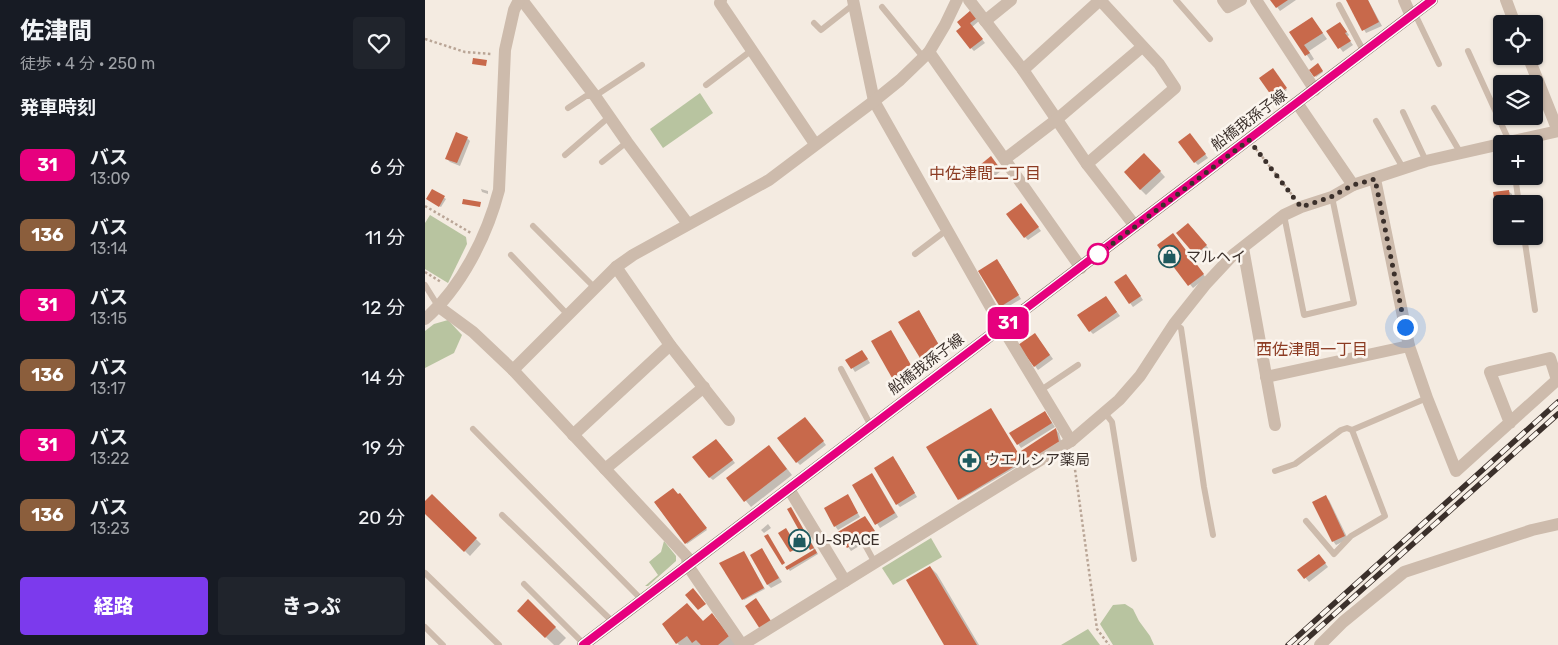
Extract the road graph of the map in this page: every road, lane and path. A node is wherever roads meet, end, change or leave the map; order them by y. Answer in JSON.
{"nodes":[{"id":1,"x":521,"y":0,"type":"edge"},
{"id":2,"x":721,"y":0,"type":"edge"},
{"id":3,"x":957,"y":0,"type":"edge"},
{"id":4,"x":969,"y":0,"type":"edge"},
{"id":5,"x":1011,"y":0,"type":"edge"},
{"id":6,"x":1100,"y":0,"type":"edge"},
{"id":7,"x":1176,"y":0,"type":"edge"},
{"id":8,"x":1223,"y":0,"type":"edge"},
{"id":9,"x":1241,"y":0,"type":"edge"},
{"id":10,"x":1256,"y":0,"type":"edge"},
{"id":11,"x":1404,"y":0,"type":"edge"},
{"id":12,"x":1432,"y":0,"type":"edge"},
{"id":13,"x":1506,"y":0,"type":"edge"},
{"id":14,"x":854,"y":2,"type":"edge"},
{"id":15,"x":1339,"y":5,"type":"dead end"},
{"id":16,"x":882,"y":7,"type":"dead end"},
{"id":17,"x":1413,"y":15,"type":"junction"},
{"id":18,"x":1512,"y":15,"type":"edge"},
{"id":19,"x":985,"y":21,"type":"junction"},
{"id":20,"x":814,"y":23,"type":"dead end"},
{"id":21,"x":425,"y":39,"type":"edge"},
{"id":22,"x":1210,"y":39,"type":"dead end"},
{"id":23,"x":1142,"y":47,"type":"junction"},
{"id":24,"x":505,"y":50,"type":"junction"},
{"id":25,"x":752,"y":50,"type":"junction"},
{"id":26,"x":1468,"y":51,"type":"dead end"},
{"id":27,"x":1364,"y":52,"type":"junction"},
{"id":28,"x":927,"y":55,"type":"junction"},
{"id":29,"x":1439,"y":64,"type":"dead end"},
{"id":30,"x":642,"y":65,"type":"dead end"},
{"id":31,"x":1532,"y":65,"type":"edge"},
{"id":32,"x":1023,"y":70,"type":"junction"},
{"id":33,"x":706,"y":85,"type":"dead end"},
{"id":34,"x":1315,"y":90,"type":"junction"},
{"id":35,"x":595,"y":96,"type":"junction"},
{"id":36,"x":873,"y":101,"type":"junction"},
{"id":37,"x":1297,"y":103,"type":"junction"},
{"id":38,"x":568,"y":108,"type":"dead end"},
{"id":39,"x":1435,"y":108,"type":"dead end"},
{"id":40,"x":1403,"y":112,"type":"dead end"},
{"id":41,"x":609,"y":117,"type":"junction"},
{"id":42,"x":1056,"y":120,"type":"junction"},
{"id":43,"x":1376,"y":121,"type":"dead end"},
{"id":44,"x":1558,"y":131,"type":"edge"},
{"id":45,"x":1507,"y":135,"type":"edge"},
{"id":46,"x":1541,"y":135,"type":"edge"},
{"id":47,"x":1249,"y":140,"type":"junction"},
{"id":48,"x":627,"y":142,"type":"junction"},
{"id":49,"x":815,"y":144,"type":"junction"},
{"id":50,"x":1493,"y":145,"type":"edge"},
{"id":51,"x":1461,"y":152,"type":"junction"},
{"id":52,"x":565,"y":155,"type":"dead end"},
{"id":53,"x":1005,"y":159,"type":"junction"},
{"id":54,"x":1426,"y":161,"type":"junction"},
{"id":55,"x":602,"y":162,"type":"dead end"},
{"id":56,"x":1087,"y":164,"type":"junction"},
{"id":57,"x":1403,"y":168,"type":"junction"},
{"id":58,"x":1375,"y":179,"type":"junction"},
{"id":59,"x":1353,"y":185,"type":"junction"},
{"id":60,"x":1331,"y":197,"type":"junction"},
{"id":61,"x":425,"y":206,"type":"edge"},
{"id":62,"x":1301,"y":207,"type":"junction"},
{"id":63,"x":1285,"y":215,"type":"junction"},
{"id":64,"x":688,"y":224,"type":"junction"},
{"id":65,"x":533,"y":226,"type":"dead end"},
{"id":66,"x":1135,"y":226,"type":"junction"},
{"id":67,"x":948,"y":229,"type":"junction"},
{"id":68,"x":481,"y":239,"type":"junction"},
{"id":69,"x":1525,"y":245,"type":"edge"},
{"id":70,"x":1243,"y":248,"type":"junction"},
{"id":71,"x":915,"y":254,"type":"dead end"},
{"id":72,"x":511,"y":255,"type":"dead end"},
{"id":73,"x":617,"y":267,"type":"junction"},
{"id":74,"x":1081,"y":268,"type":"junction"},
{"id":75,"x":425,"y":272,"type":"edge"},
{"id":76,"x":425,"y":286,"type":"edge"},
{"id":77,"x":595,"y":288,"type":"junction"},
{"id":78,"x":453,"y":289,"type":"junction"},
{"id":79,"x":439,"y":307,"type":"junction"},
{"id":80,"x":1535,"y":310,"type":"dead end"},
{"id":81,"x":568,"y":315,"type":"junction"},
{"id":82,"x":425,"y":319,"type":"edge"},
{"id":83,"x":1174,"y":324,"type":"junction"},
{"id":84,"x":1002,"y":327,"type":"junction"},
{"id":85,"x":670,"y":345,"type":"junction"},
{"id":86,"x":1409,"y":346,"type":"junction"},
{"id":87,"x":1078,"y":365,"type":"dead end"},
{"id":88,"x":841,"y":368,"type":"dead end"},
{"id":89,"x":513,"y":370,"type":"junction"},
{"id":90,"x":1266,"y":377,"type":"junction"},
{"id":91,"x":704,"y":387,"type":"junction"},
{"id":92,"x":1041,"y":390,"type":"junction"},
{"id":93,"x":1427,"y":398,"type":"junction"},
{"id":94,"x":1105,"y":413,"type":"junction"},
{"id":95,"x":729,"y":420,"type":"dead end"},
{"id":96,"x":1510,"y":423,"type":"junction"},
{"id":97,"x":1275,"y":425,"type":"dead end"},
{"id":98,"x":871,"y":426,"type":"junction"},
{"id":99,"x":473,"y":429,"type":"dead end"},
{"id":100,"x":1352,"y":430,"type":"junction"},
{"id":101,"x":573,"y":434,"type":"junction"},
{"id":102,"x":1071,"y":440,"type":"junction"},
{"id":103,"x":605,"y":469,"type":"junction"},
{"id":104,"x":1275,"y":471,"type":"dead end"},
{"id":105,"x":789,"y":489,"type":"junction"},
{"id":106,"x":502,"y":515,"type":"dead end"},
{"id":107,"x":1306,"y":521,"type":"dead end"},
{"id":108,"x":1558,"y":524,"type":"edge"},
{"id":109,"x":1213,"y":535,"type":"dead end"},
{"id":110,"x":864,"y":544,"type":"dead end"},
{"id":111,"x":1134,"y":559,"type":"dead end"},
{"id":112,"x":875,"y":563,"type":"junction"},
{"id":113,"x":689,"y":566,"type":"junction"},
{"id":114,"x":425,"y":573,"type":"edge"},
{"id":115,"x":845,"y":581,"type":"junction"},
{"id":116,"x":524,"y":584,"type":"dead end"},
{"id":117,"x":642,"y":600,"type":"junction"},
{"id":118,"x":614,"y":622,"type":"junction"},
{"id":119,"x":425,"y":628,"type":"edge"},
{"id":120,"x":443,"y":645,"type":"edge"},
{"id":121,"x":499,"y":645,"type":"edge"},
{"id":122,"x":583,"y":645,"type":"edge"},
{"id":123,"x":742,"y":645,"type":"edge"},
{"id":124,"x":1109,"y":645,"type":"edge"},
{"id":125,"x":1320,"y":645,"type":"edge"}],
"edges":[{"from":1,"to":24,"type":"street"},
{"from":1,"to":35,"type":"street"},
{"from":2,"to":25,"type":"street"},
{"from":3,"to":28,"type":"street"},
{"from":4,"to":19,"type":"street"},
{"from":5,"to":19,"type":"street"},
{"from":6,"to":23,"type":"street"},
{"from":6,"to":32,"type":"street"},
{"from":7,"to":22,"type":"lane"},
{"from":8,"to":9,"type":"street"},
{"from":10,"to":34,"type":"street"},
{"from":11,"to":17,"type":"street"},
{"from":12,"to":17,"type":"main road","name":"船橋我孫子線"},
{"from":13,"to":18,"type":"street"},
{"from":14,"to":20,"type":"lane"},
{"from":14,"to":36,"type":"street"},
{"from":15,"to":27,"type":"lane"},
{"from":16,"to":28,"type":"lane"},
{"from":17,"to":27,"type":"main road","name":"船橋我孫子線"},
{"from":17,"to":29,"type":"lane"},
{"from":19,"to":32,"type":"street"},
{"from":21,"to":24,"type":"path"},
{"from":23,"to":42,"type":"street"},
{"from":23,"to":56,"type":"street"},
{"from":24,"to":68,"type":"street"},
{"from":25,"to":33,"type":"lane"},
{"from":25,"to":49,"type":"street"},
{"from":26,"to":45,"type":"lane"},
{"from":27,"to":34,"type":"main road","name":"船橋我孫子線"},
{"from":28,"to":36,"type":"street"},
{"from":28,"to":53,"type":"street"},
{"from":30,"to":35,"type":"lane"},
{"from":31,"to":44,"type":"street"},
{"from":32,"to":42,"type":"street"},
{"from":34,"to":37,"type":"main road","name":"船橋我孫子線"},
{"from":35,"to":38,"type":"lane"},
{"from":35,"to":41,"type":"street"},
{"from":36,"to":49,"type":"street"},
{"from":36,"to":67,"type":"street"},
{"from":37,"to":47,"type":"main road","name":"船橋我孫子線"},
{"from":37,"to":59,"type":"street"},
{"from":39,"to":51,"type":"lane"},
{"from":40,"to":54,"type":"lane"},
{"from":41,"to":48,"type":"street"},
{"from":41,"to":52,"type":"lane"},
{"from":42,"to":53,"type":"street"},
{"from":42,"to":56,"type":"street"},
{"from":43,"to":57,"type":"lane"},
{"from":44,"to":46,"type":"street"},
{"from":47,"to":62,"type":"path"},
{"from":47,"to":66,"type":"main road","name":"船橋我孫子線"},
{"from":48,"to":55,"type":"lane"},
{"from":48,"to":64,"type":"street"},
{"from":49,"to":64,"type":"street"},
{"from":50,"to":51,"type":"street"},
{"from":51,"to":54,"type":"street"},
{"from":53,"to":74,"type":"street"},
{"from":54,"to":57,"type":"street"},
{"from":56,"to":66,"type":"street"},
{"from":57,"to":58,"type":"street"},
{"from":58,"to":59,"type":"street"},
{"from":58,"to":86,"type":"street"},
{"from":59,"to":60,"type":"street"},
{"from":60,"to":62,"type":"street"},
{"from":60,"to":63,"type":"lane"},
{"from":61,"to":68,"type":"path"},
{"from":62,"to":63,"type":"street"},
{"from":63,"to":70,"type":"street"},
{"from":64,"to":73,"type":"street"},
{"from":65,"to":77,"type":"lane"},
{"from":66,"to":74,"type":"main road","name":"船橋我孫子線"},
{"from":67,"to":71,"type":"lane"},
{"from":67,"to":84,"type":"street"},
{"from":68,"to":78,"type":"street"},
{"from":69,"to":80,"type":"lane"},
{"from":70,"to":83,"type":"street"},
{"from":70,"to":90,"type":"street"},
{"from":72,"to":81,"type":"lane"},
{"from":73,"to":77,"type":"street"},
{"from":73,"to":85,"type":"street"},
{"from":74,"to":84,"type":"main road","name":"船橋我孫子線"},
{"from":75,"to":78,"type":"path"},
{"from":76,"to":79,"type":"lane"},
{"from":77,"to":81,"type":"street"},
{"from":78,"to":79,"type":"street"},
{"from":79,"to":82,"type":"street"},
{"from":79,"to":89,"type":"street"},
{"from":81,"to":89,"type":"street"},
{"from":83,"to":94,"type":"street"},
{"from":83,"to":109,"type":"lane"},
{"from":84,"to":92,"type":"street"},
{"from":84,"to":98,"type":"main road","name":"船橋我孫子線"},
{"from":85,"to":91,"type":"street"},
{"from":85,"to":101,"type":"street"},
{"from":86,"to":90,"type":"street"},
{"from":86,"to":93,"type":"street"},
{"from":87,"to":92,"type":"lane"},
{"from":88,"to":98,"type":"lane"},
{"from":89,"to":101,"type":"street"},
{"from":90,"to":97,"type":"street"},
{"from":91,"to":95,"type":"street"},
{"from":91,"to":103,"type":"street"},
{"from":92,"to":102,"type":"street"},
{"from":93,"to":96,"type":"street"},
{"from":93,"to":100,"type":"lane"},
{"from":94,"to":102,"type":"street"},
{"from":94,"to":111,"type":"lane"},
{"from":96,"to":96,"type":"street"},
{"from":98,"to":105,"type":"main road","name":"船橋我孫子線"},
{"from":99,"to":117,"type":"lane"},
{"from":100,"to":104,"type":"lane"},
{"from":100,"to":107,"type":"lane"},
{"from":101,"to":103,"type":"street"},
{"from":102,"to":112,"type":"street"},
{"from":102,"to":124,"type":"path"},
{"from":103,"to":113,"type":"street"},
{"from":105,"to":113,"type":"main road","name":"船橋我孫子線"},
{"from":105,"to":115,"type":"street"},
{"from":106,"to":118,"type":"lane"},
{"from":108,"to":125,"type":"street"},
{"from":110,"to":112,"type":"lane"},
{"from":112,"to":115,"type":"street"},
{"from":113,"to":117,"type":"main road","name":"船橋我孫子線"},
{"from":113,"to":123,"type":"street"},
{"from":114,"to":121,"type":"lane"},
{"from":115,"to":123,"type":"street"},
{"from":116,"to":122,"type":"lane"},
{"from":117,"to":118,"type":"main road","name":"船橋我孫子線"},
{"from":118,"to":122,"type":"main road","name":"船橋我孫子線"},
{"from":119,"to":120,"type":"lane"}]}
